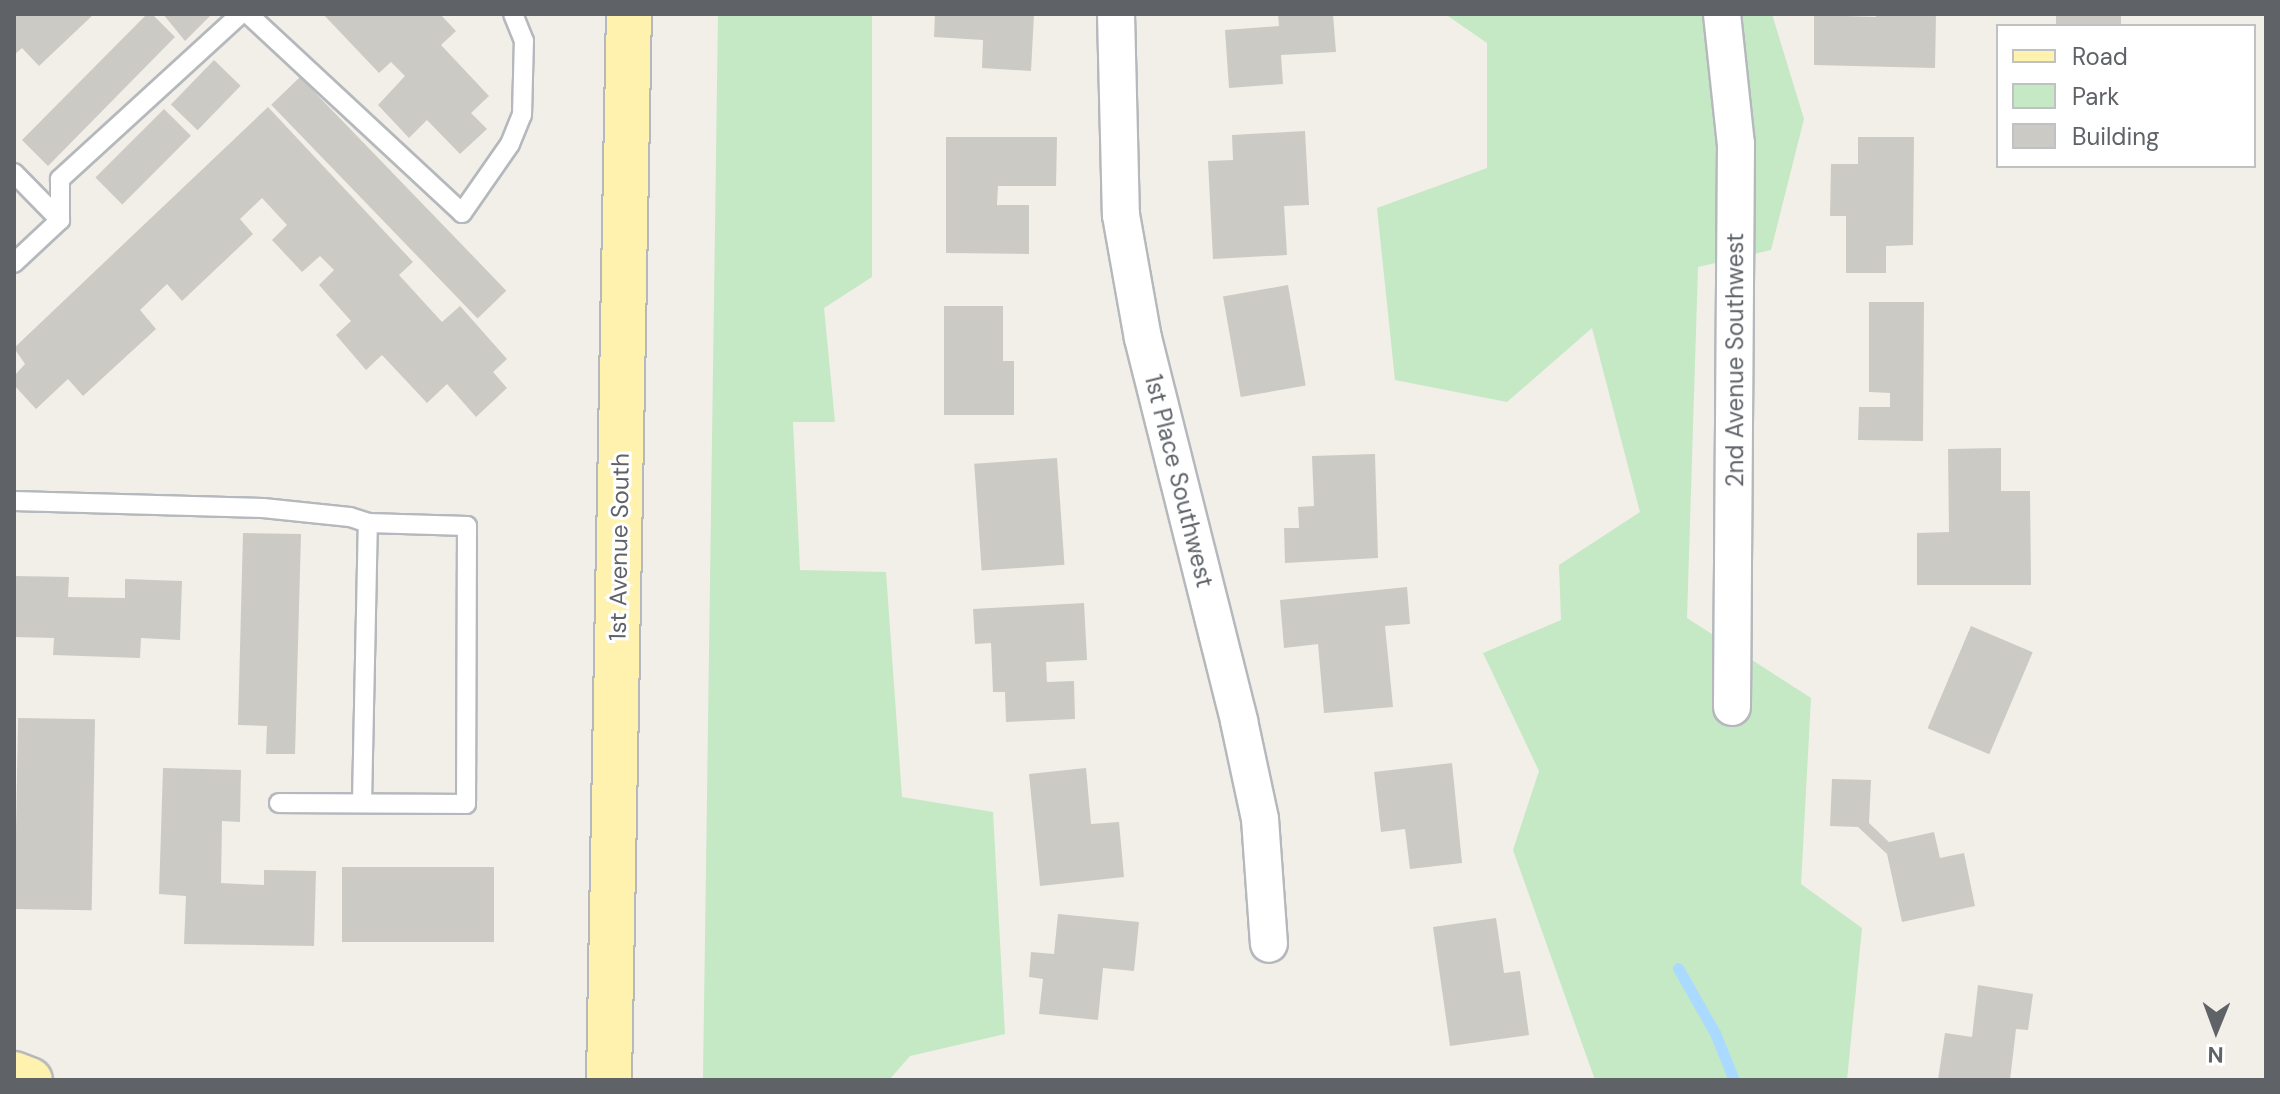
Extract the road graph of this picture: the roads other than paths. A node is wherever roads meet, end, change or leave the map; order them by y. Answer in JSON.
{"nodes":[{"id":1,"x":241,"y":14,"type":"edge"},
{"id":2,"x":248,"y":14,"type":"edge"},
{"id":3,"x":513,"y":14,"type":"edge"},
{"id":4,"x":629,"y":14,"type":"edge"},
{"id":5,"x":1116,"y":14,"type":"edge"},
{"id":6,"x":1722,"y":14,"type":"edge"},
{"id":7,"x":14,"y":173,"type":"edge"},
{"id":8,"x":60,"y":220,"type":"junction"},
{"id":9,"x":14,"y":263,"type":"edge"},
{"id":10,"x":14,"y":501,"type":"edge"},
{"id":11,"x":368,"y":523,"type":"junction"},
{"id":12,"x":1732,"y":707,"type":"dead end"},
{"id":13,"x":279,"y":803,"type":"dead end"},
{"id":14,"x":362,"y":803,"type":"junction"},
{"id":15,"x":1269,"y":944,"type":"dead end"},
{"id":16,"x":14,"y":1074,"type":"edge"},
{"id":17,"x":30,"y":1080,"type":"edge"},
{"id":18,"x":609,"y":1080,"type":"edge"}],
"edges":[{"from":1,"to":8,"type":"lane"},
{"from":2,"to":3,"type":"lane"},
{"from":4,"to":18,"type":"main road","name":"1st Avenue South"},
{"from":5,"to":15,"type":"street","name":"1st Place Southwest"},
{"from":6,"to":12,"type":"street","name":"2nd Avenue Southwest"},
{"from":7,"to":8,"type":"lane"},
{"from":8,"to":9,"type":"lane"},
{"from":10,"to":11,"type":"lane"},
{"from":11,"to":14,"type":"lane"},
{"from":11,"to":14,"type":"lane"},
{"from":13,"to":14,"type":"lane"},
{"from":16,"to":17,"type":"main road"}]}
